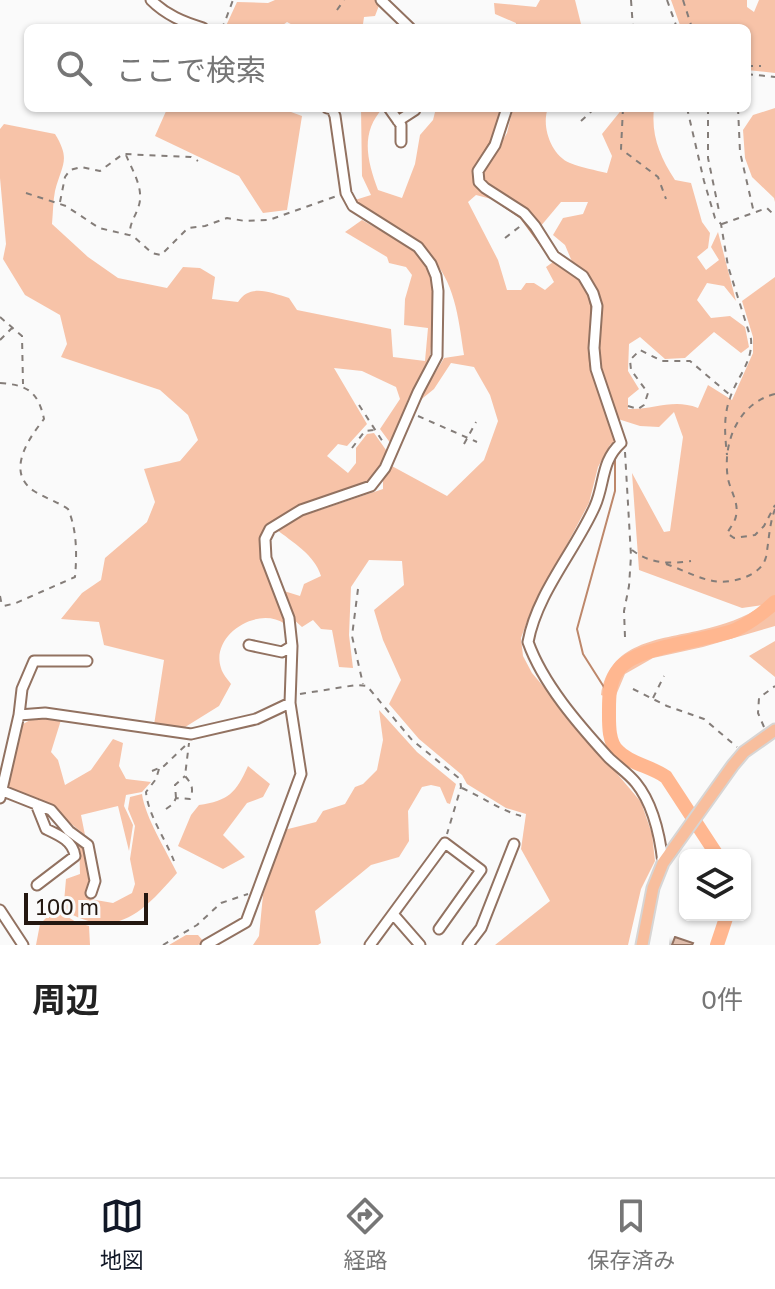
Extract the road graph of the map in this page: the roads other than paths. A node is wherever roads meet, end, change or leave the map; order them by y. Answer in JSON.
{"nodes":[{"id":1,"x":151,"y":0,"type":"edge"},
{"id":2,"x":381,"y":0,"type":"edge"},
{"id":3,"x":190,"y":24,"type":"edge"},
{"id":4,"x":406,"y":24,"type":"edge"},
{"id":5,"x":333,"y":112,"type":"edge"},
{"id":6,"x":392,"y":112,"type":"edge"},
{"id":7,"x":412,"y":112,"type":"edge"},
{"id":8,"x":506,"y":112,"type":"edge"},
{"id":9,"x":398,"y":121,"type":"junction"},
{"id":10,"x":401,"y":142,"type":"dead end"},
{"id":11,"x":249,"y":645,"type":"dead end"},
{"id":12,"x":292,"y":646,"type":"junction"},
{"id":13,"x":87,"y":661,"type":"dead end"},
{"id":14,"x":290,"y":703,"type":"junction"},
{"id":15,"x":19,"y":715,"type":"junction"},
{"id":16,"x":771,"y":733,"type":"edge"},
{"id":17,"x":2,"y":795,"type":"edge"},
{"id":18,"x":36,"y":804,"type":"junction"},
{"id":19,"x":514,"y":844,"type":"dead end"},
{"id":20,"x":663,"y":863,"type":"junction"},
{"id":21,"x":37,"y":885,"type":"dead end"},
{"id":22,"x":91,"y":893,"type":"dead end"},
{"id":23,"x":0,"y":910,"type":"edge"},
{"id":24,"x":393,"y":914,"type":"junction"},
{"id":25,"x":439,"y":929,"type":"dead end"},
{"id":26,"x":19,"y":943,"type":"edge"},
{"id":27,"x":206,"y":945,"type":"edge"},
{"id":28,"x":370,"y":945,"type":"edge"},
{"id":29,"x":420,"y":945,"type":"edge"},
{"id":30,"x":468,"y":945,"type":"edge"},
{"id":31,"x":642,"y":945,"type":"edge"}],
"edges":[{"from":1,"to":3,"type":"street"},
{"from":2,"to":4,"type":"street"},
{"from":5,"to":12,"type":"street"},
{"from":6,"to":9,"type":"street"},
{"from":7,"to":9,"type":"street"},
{"from":8,"to":20,"type":"street"},
{"from":9,"to":10,"type":"street"},
{"from":11,"to":12,"type":"street"},
{"from":12,"to":14,"type":"street"},
{"from":13,"to":15,"type":"street"},
{"from":14,"to":15,"type":"street"},
{"from":14,"to":27,"type":"street"},
{"from":15,"to":17,"type":"street"},
{"from":16,"to":20,"type":"main road"},
{"from":17,"to":18,"type":"street"},
{"from":18,"to":21,"type":"street"},
{"from":18,"to":22,"type":"street"},
{"from":19,"to":30,"type":"street"},
{"from":20,"to":31,"type":"main road"},
{"from":23,"to":26,"type":"street"},
{"from":24,"to":25,"type":"street"},
{"from":24,"to":28,"type":"street"},
{"from":24,"to":29,"type":"street"}]}
